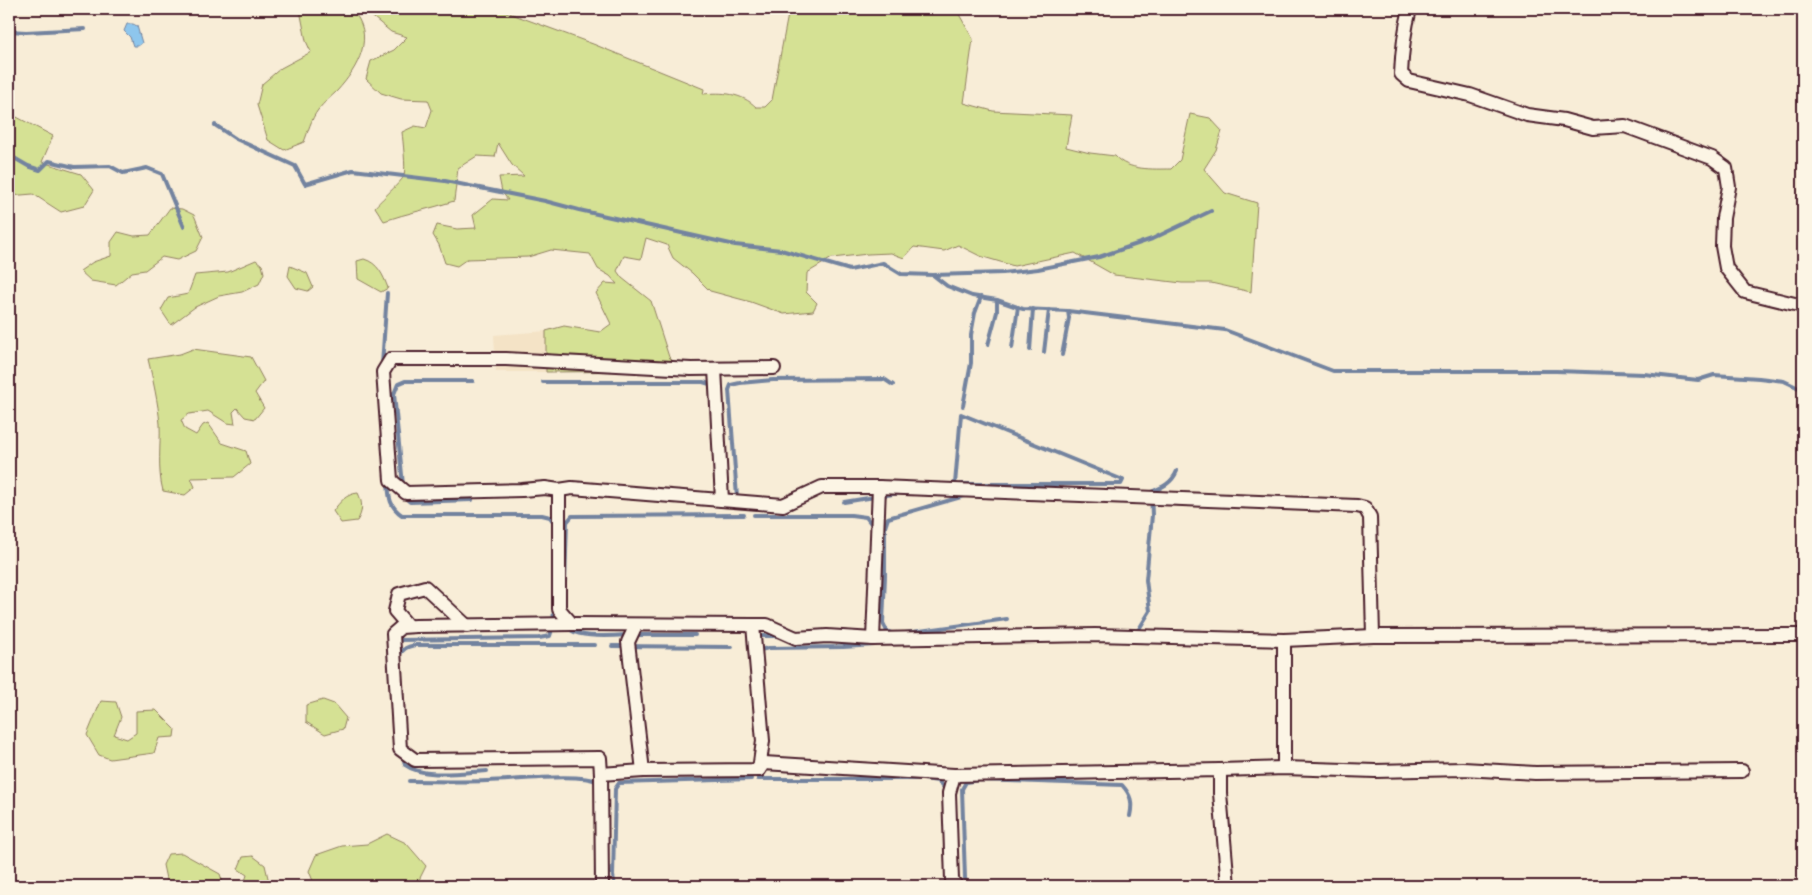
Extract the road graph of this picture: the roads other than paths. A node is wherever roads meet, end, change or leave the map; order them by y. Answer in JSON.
{"nodes":[{"id":1,"x":1410,"y":9,"type":"edge"},
{"id":2,"x":1803,"y":306,"type":"edge"},
{"id":3,"x":774,"y":368,"type":"dead end"},
{"id":4,"x":715,"y":369,"type":"junction"},
{"id":5,"x":879,"y":487,"type":"junction"},
{"id":6,"x":559,"y":490,"type":"junction"},
{"id":7,"x":722,"y":500,"type":"junction"},
{"id":8,"x":559,"y":609,"type":"junction"},
{"id":9,"x":572,"y":624,"type":"junction"},
{"id":10,"x":548,"y":625,"type":"junction"},
{"id":11,"x":636,"y":625,"type":"junction"},
{"id":12,"x":753,"y":625,"type":"junction"},
{"id":13,"x":408,"y":626,"type":"junction"},
{"id":14,"x":468,"y":626,"type":"junction"},
{"id":15,"x":1803,"y":635,"type":"edge"},
{"id":16,"x":1373,"y":636,"type":"junction"},
{"id":17,"x":872,"y":639,"type":"junction"},
{"id":18,"x":1284,"y":640,"type":"junction"},
{"id":19,"x":1284,"y":768,"type":"junction"},
{"id":20,"x":759,"y":770,"type":"junction"},
{"id":21,"x":1220,"y":770,"type":"junction"},
{"id":22,"x":643,"y":771,"type":"junction"},
{"id":23,"x":1742,"y":771,"type":"dead end"},
{"id":24,"x":601,"y":774,"type":"junction"},
{"id":25,"x":954,"y":775,"type":"junction"},
{"id":26,"x":602,"y":886,"type":"edge"},
{"id":27,"x":956,"y":886,"type":"edge"},
{"id":28,"x":1228,"y":886,"type":"edge"}],
"edges":[{"from":1,"to":2,"type":"street"},
{"from":3,"to":4,"type":"street"},
{"from":4,"to":6,"type":"street"},
{"from":4,"to":7,"type":"street"},
{"from":5,"to":7,"type":"street"},
{"from":5,"to":16,"type":"street"},
{"from":5,"to":17,"type":"street"},
{"from":6,"to":7,"type":"street"},
{"from":6,"to":8,"type":"street"},
{"from":8,"to":9,"type":"street"},
{"from":8,"to":10,"type":"street"},
{"from":9,"to":10,"type":"street"},
{"from":9,"to":11,"type":"street"},
{"from":10,"to":14,"type":"street"},
{"from":11,"to":12,"type":"street"},
{"from":11,"to":22,"type":"street"},
{"from":12,"to":17,"type":"street"},
{"from":12,"to":20,"type":"street"},
{"from":13,"to":14,"type":"street"},
{"from":13,"to":14,"type":"street"},
{"from":13,"to":24,"type":"street"},
{"from":15,"to":16,"type":"street"},
{"from":16,"to":18,"type":"street"},
{"from":17,"to":18,"type":"street"},
{"from":18,"to":19,"type":"street"},
{"from":19,"to":21,"type":"street"},
{"from":19,"to":23,"type":"street"},
{"from":20,"to":22,"type":"street"},
{"from":20,"to":25,"type":"street"},
{"from":21,"to":25,"type":"street"},
{"from":21,"to":28,"type":"street"},
{"from":22,"to":24,"type":"street"},
{"from":24,"to":26,"type":"street"},
{"from":25,"to":27,"type":"street"}]}
